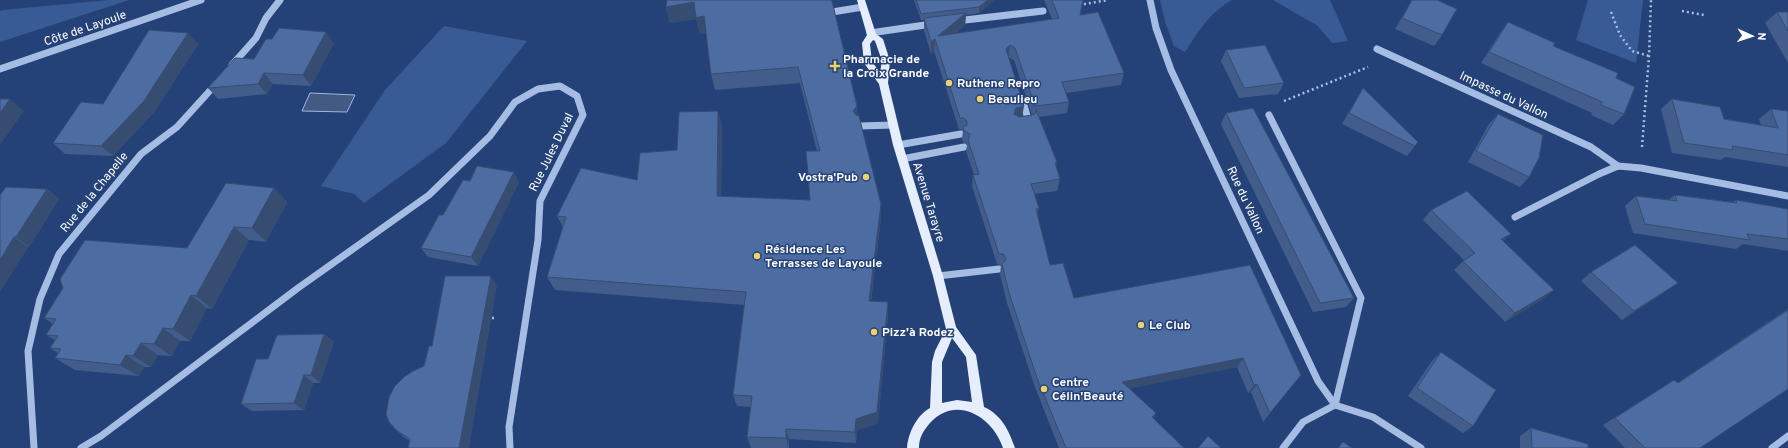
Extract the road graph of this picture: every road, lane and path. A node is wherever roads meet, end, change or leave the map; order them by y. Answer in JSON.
{"nodes":[{"id":1,"x":201,"y":0,"type":"edge"},
{"id":2,"x":280,"y":0,"type":"edge"},
{"id":3,"x":1108,"y":0,"type":"edge"},
{"id":4,"x":1150,"y":0,"type":"edge"},
{"id":5,"x":1651,"y":0,"type":"edge"},
{"id":6,"x":862,"y":4,"type":"edge"},
{"id":7,"x":1074,"y":6,"type":"edge"},
{"id":8,"x":1043,"y":11,"type":"dead end"},
{"id":9,"x":1682,"y":11,"type":"dead end"},
{"id":10,"x":832,"y":12,"type":"edge"},
{"id":11,"x":1611,"y":12,"type":"dead end"},
{"id":12,"x":1705,"y":17,"type":"dead end"},
{"id":13,"x":952,"y":21,"type":"edge"},
{"id":14,"x":937,"y":23,"type":"edge"},
{"id":15,"x":871,"y":35,"type":"junction"},
{"id":16,"x":1377,"y":49,"type":"joint"},
{"id":17,"x":1649,"y":56,"type":"junction"},
{"id":18,"x":0,"y":69,"type":"edge"},
{"id":19,"x":224,"y":74,"type":"edge"},
{"id":20,"x":219,"y":80,"type":"edge"},
{"id":21,"x":883,"y":83,"type":"junction"},
{"id":22,"x":1019,"y":92,"type":"edge"},
{"id":23,"x":1278,"y":103,"type":"dead end"},
{"id":24,"x":1270,"y":115,"type":"dead end"},
{"id":25,"x":1018,"y":124,"type":"edge"},
{"id":26,"x":894,"y":125,"type":"junction"},
{"id":27,"x":859,"y":126,"type":"edge"},
{"id":28,"x":961,"y":134,"type":"edge"},
{"id":29,"x":898,"y":145,"type":"junction"},
{"id":30,"x":964,"y":147,"type":"edge"},
{"id":31,"x":902,"y":159,"type":"junction"},
{"id":32,"x":1618,"y":166,"type":"junction"},
{"id":33,"x":1641,"y":168,"type":"junction"},
{"id":34,"x":1788,"y":196,"type":"edge"},
{"id":35,"x":1515,"y":217,"type":"dead end"},
{"id":36,"x":998,"y":269,"type":"edge"},
{"id":37,"x":938,"y":276,"type":"junction"},
{"id":38,"x":492,"y":318,"type":"dead end"},
{"id":39,"x":497,"y":318,"type":"dead end"},
{"id":40,"x":951,"y":329,"type":"junction"},
{"id":41,"x":1335,"y":405,"type":"junction"},
{"id":42,"x":979,"y":409,"type":"junction"},
{"id":43,"x":936,"y":411,"type":"junction"},
{"id":44,"x":1788,"y":436,"type":"edge"},
{"id":45,"x":34,"y":448,"type":"edge"},
{"id":46,"x":81,"y":448,"type":"edge"},
{"id":47,"x":510,"y":448,"type":"edge"},
{"id":48,"x":912,"y":448,"type":"edge"},
{"id":49,"x":1009,"y":448,"type":"edge"},
{"id":50,"x":1283,"y":448,"type":"edge"},
{"id":51,"x":1421,"y":448,"type":"edge"},
{"id":52,"x":1772,"y":448,"type":"edge"}],
"edges":[{"from":1,"to":18,"type":"street","name":"Côte de Layoule"},
{"from":2,"to":19,"type":"street"},
{"from":3,"to":7,"type":"path"},
{"from":4,"to":41,"type":"street","name":"Rue du Vallon"},
{"from":5,"to":17,"type":"path"},
{"from":6,"to":10,"type":"street"},
{"from":6,"to":15,"type":"main road","name":"Avenue Tarayre"},
{"from":8,"to":13,"type":"street"},
{"from":9,"to":12,"type":"path"},
{"from":11,"to":17,"type":"path"},
{"from":14,"to":15,"type":"street"},
{"from":15,"to":21,"type":"main road","name":"Avenue Tarayre"},
{"from":15,"to":21,"type":"main road","name":"Avenue Tarayre"},
{"from":16,"to":23,"type":"path"},
{"from":16,"to":32,"type":"street","name":"Impasse du Vallon"},
{"from":17,"to":33,"type":"path"},
{"from":20,"to":45,"type":"street","name":"Rue de la Chapelle"},
{"from":21,"to":26,"type":"main road","name":"Avenue Tarayre"},
{"from":22,"to":25,"type":"street"},
{"from":24,"to":41,"type":"street"},
{"from":26,"to":27,"type":"street"},
{"from":26,"to":29,"type":"main road","name":"Avenue Tarayre"},
{"from":28,"to":29,"type":"street"},
{"from":29,"to":31,"type":"main road","name":"Avenue Tarayre"},
{"from":30,"to":31,"type":"street"},
{"from":31,"to":37,"type":"main road","name":"Avenue Tarayre"},
{"from":32,"to":33,"type":"street"},
{"from":32,"to":35,"type":"street"},
{"from":33,"to":34,"type":"street"},
{"from":36,"to":37,"type":"street"},
{"from":37,"to":40,"type":"main road","name":"Avenue Tarayre"},
{"from":38,"to":39,"type":"path"},
{"from":40,"to":42,"type":"main road","name":"Avenue Tarayre"},
{"from":40,"to":43,"type":"main road"},
{"from":41,"to":50,"type":"street"},
{"from":41,"to":51,"type":"street"},
{"from":42,"to":43,"type":"main road"},
{"from":42,"to":49,"type":"main road"},
{"from":43,"to":48,"type":"main road"},
{"from":44,"to":52,"type":"street"},
{"from":46,"to":47,"type":"street","name":"Rue Jules Duval"}]}
